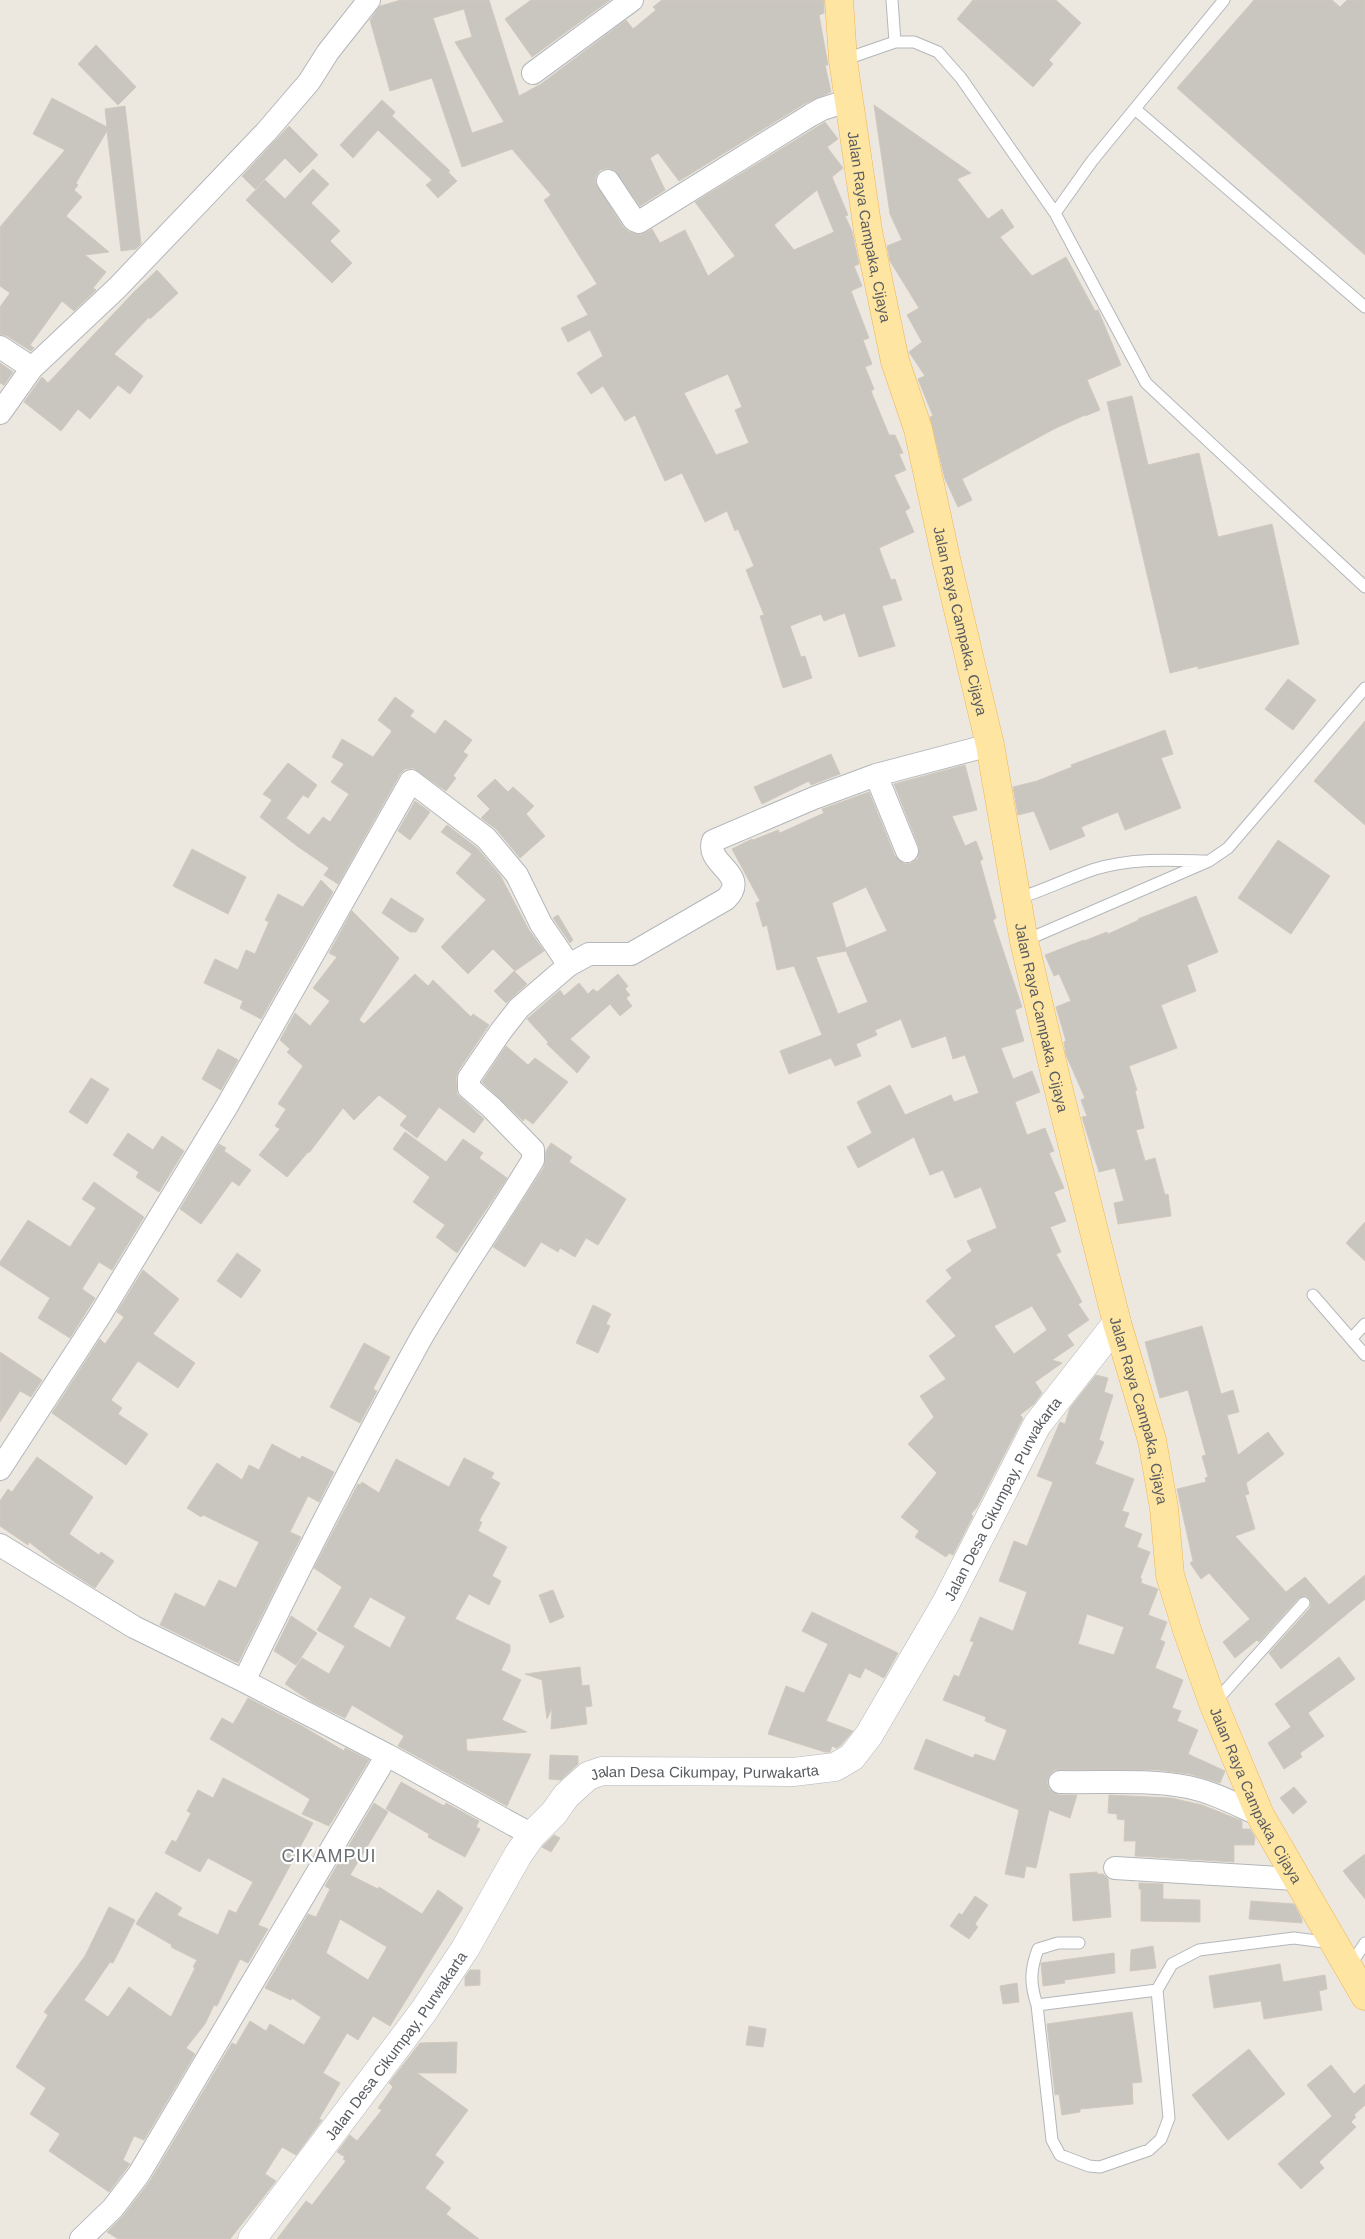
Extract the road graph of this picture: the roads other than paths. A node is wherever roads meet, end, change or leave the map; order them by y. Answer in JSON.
{"nodes":[{"id":1,"x":369,"y":0,"type":"edge"},
{"id":2,"x":632,"y":0,"type":"edge"},
{"id":3,"x":839,"y":0,"type":"edge"},
{"id":4,"x":892,"y":0,"type":"edge"},
{"id":5,"x":1224,"y":0,"type":"edge"},
{"id":6,"x":895,"y":42,"type":"junction"},
{"id":7,"x":843,"y":60,"type":"junction"},
{"id":8,"x":533,"y":73,"type":"dead end"},
{"id":9,"x":850,"y":100,"type":"junction"},
{"id":10,"x":1135,"y":109,"type":"junction"},
{"id":11,"x":608,"y":180,"type":"dead end"},
{"id":12,"x":1055,"y":213,"type":"junction"},
{"id":13,"x":1365,"y":307,"type":"edge"},
{"id":14,"x":0,"y":347,"type":"edge"},
{"id":15,"x":32,"y":368,"type":"junction"},
{"id":16,"x":0,"y":413,"type":"edge"},
{"id":17,"x":1365,"y":587,"type":"edge"},
{"id":18,"x":1365,"y":688,"type":"edge"},
{"id":19,"x":990,"y":745,"type":"junction"},
{"id":20,"x":876,"y":776,"type":"junction"},
{"id":21,"x":907,"y":851,"type":"dead end"},
{"id":22,"x":1209,"y":861,"type":"junction"},
{"id":23,"x":1016,"y":899,"type":"junction"},
{"id":24,"x":1024,"y":942,"type":"junction"},
{"id":25,"x":569,"y":965,"type":"junction"},
{"id":26,"x":1313,"y":1295,"type":"dead end"},
{"id":27,"x":1117,"y":1323,"type":"junction"},
{"id":28,"x":1365,"y":1324,"type":"edge"},
{"id":29,"x":1351,"y":1339,"type":"junction"},
{"id":30,"x":1365,"y":1355,"type":"edge"},
{"id":31,"x":0,"y":1469,"type":"edge"},
{"id":32,"x":0,"y":1545,"type":"edge"},
{"id":33,"x":1304,"y":1603,"type":"dead end"},
{"id":34,"x":244,"y":1681,"type":"junction"},
{"id":35,"x":1213,"y":1703,"type":"junction"},
{"id":36,"x":387,"y":1755,"type":"junction"},
{"id":37,"x":1060,"y":1782,"type":"dead end"},
{"id":38,"x":1260,"y":1815,"type":"junction"},
{"id":39,"x":532,"y":1835,"type":"junction"},
{"id":40,"x":1115,"y":1868,"type":"dead end"},
{"id":41,"x":1296,"y":1879,"type":"junction"},
{"id":42,"x":1079,"y":1943,"type":"dead end"},
{"id":43,"x":1336,"y":1943,"type":"junction"},
{"id":44,"x":1365,"y":1943,"type":"edge"},
{"id":45,"x":1349,"y":1967,"type":"junction"},
{"id":46,"x":1157,"y":1990,"type":"junction"},
{"id":47,"x":1365,"y":1996,"type":"edge"},
{"id":48,"x":1036,"y":2005,"type":"junction"},
{"id":49,"x":80,"y":2239,"type":"edge"},
{"id":50,"x":252,"y":2239,"type":"edge"}],
"edges":[{"from":1,"to":15,"type":"street"},
{"from":2,"to":8,"type":"street"},
{"from":3,"to":7,"type":"main road","name":"Jalan Raya Campaka, Cijaya"},
{"from":4,"to":6,"type":"lane"},
{"from":5,"to":10,"type":"lane"},
{"from":6,"to":7,"type":"lane"},
{"from":6,"to":12,"type":"lane"},
{"from":7,"to":9,"type":"main road","name":"Jalan Raya Campaka, Cijaya"},
{"from":9,"to":11,"type":"street"},
{"from":9,"to":19,"type":"main road","name":"Jalan Raya Campaka, Cijaya"},
{"from":10,"to":12,"type":"lane"},
{"from":10,"to":13,"type":"lane"},
{"from":12,"to":17,"type":"lane"},
{"from":14,"to":15,"type":"street"},
{"from":15,"to":16,"type":"street"},
{"from":18,"to":22,"type":"lane"},
{"from":19,"to":20,"type":"street"},
{"from":19,"to":23,"type":"main road","name":"Jalan Raya Campaka, Cijaya"},
{"from":20,"to":21,"type":"street"},
{"from":20,"to":25,"type":"street"},
{"from":22,"to":23,"type":"lane"},
{"from":22,"to":24,"type":"lane"},
{"from":23,"to":24,"type":"main road","name":"Jalan Raya Campaka, Cijaya"},
{"from":24,"to":27,"type":"main road","name":"Jalan Raya Campaka, Cijaya"},
{"from":25,"to":31,"type":"street"},
{"from":25,"to":34,"type":"street"},
{"from":26,"to":29,"type":"lane"},
{"from":27,"to":35,"type":"main road","name":"Jalan Raya Campaka, Cijaya"},
{"from":27,"to":39,"type":"street","name":"Jalan Desa Cikumpay, Purwakarta"},
{"from":28,"to":29,"type":"lane"},
{"from":29,"to":30,"type":"lane"},
{"from":32,"to":34,"type":"street"},
{"from":33,"to":35,"type":"lane"},
{"from":34,"to":36,"type":"street"},
{"from":35,"to":38,"type":"main road","name":"Jalan Raya Campaka, Cijaya"},
{"from":36,"to":39,"type":"street"},
{"from":36,"to":49,"type":"street"},
{"from":37,"to":38,"type":"street"},
{"from":38,"to":41,"type":"main road","name":"Jalan Raya Campaka, Cijaya"},
{"from":39,"to":50,"type":"street","name":"Jalan Desa Cikumpay, Purwakarta"},
{"from":40,"to":41,"type":"street"},
{"from":41,"to":43,"type":"main road","name":"Jalan Raya Campaka, Cijaya"},
{"from":42,"to":48,"type":"lane"},
{"from":43,"to":45,"type":"main road","name":"Jalan Raya Campaka, Cijaya"},
{"from":43,"to":46,"type":"lane"},
{"from":44,"to":45,"type":"lane"},
{"from":45,"to":47,"type":"main road","name":"Jalan Raya Campaka, Cijaya"},
{"from":46,"to":48,"type":"lane"},
{"from":46,"to":48,"type":"lane"}]}
